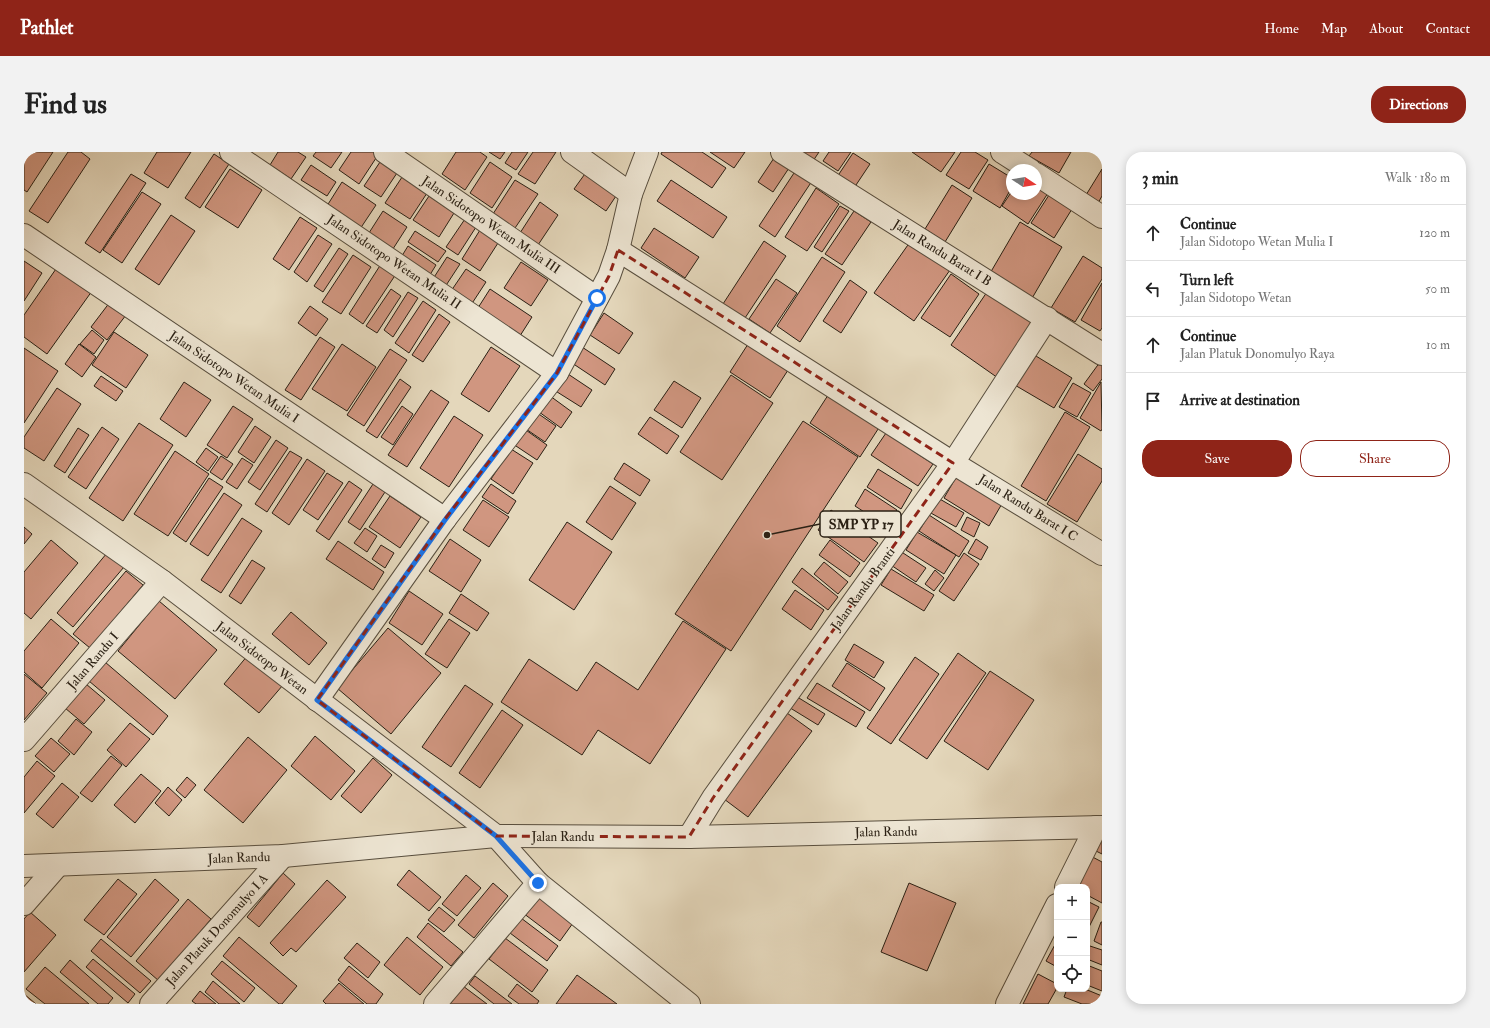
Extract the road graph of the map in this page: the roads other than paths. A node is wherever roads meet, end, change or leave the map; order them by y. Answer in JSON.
{"nodes":[{"id":1,"x":231,"y":152,"type":"edge"},
{"id":2,"x":385,"y":152,"type":"edge"},
{"id":3,"x":572,"y":152,"type":"edge"},
{"id":4,"x":648,"y":152,"type":"edge"},
{"id":5,"x":782,"y":152,"type":"edge"},
{"id":6,"x":1002,"y":152,"type":"edge"},
{"id":7,"x":1021,"y":164,"type":"edge"},
{"id":8,"x":1042,"y":178,"type":"edge"},
{"id":9,"x":631,"y":194,"type":"junction"},
{"id":10,"x":1102,"y":217,"type":"edge"},
{"id":11,"x":24,"y":235,"type":"edge"},
{"id":12,"x":618,"y":250,"type":"junction"},
{"id":13,"x":597,"y":298,"type":"junction"},
{"id":14,"x":1047,"y":318,"type":"junction"},
{"id":15,"x":1102,"y":354,"type":"edge"},
{"id":16,"x":557,"y":373,"type":"junction"},
{"id":17,"x":953,"y":462,"type":"junction"},
{"id":18,"x":24,"y":484,"type":"edge"},
{"id":19,"x":445,"y":520,"type":"junction"},
{"id":20,"x":1102,"y":554,"type":"edge"},
{"id":21,"x":162,"y":581,"type":"junction"},
{"id":22,"x":317,"y":700,"type":"junction"},
{"id":23,"x":24,"y":740,"type":"edge"},
{"id":24,"x":1099,"y":827,"type":"edge"},
{"id":25,"x":496,"y":836,"type":"junction"},
{"id":26,"x":689,"y":837,"type":"junction"},
{"id":27,"x":284,"y":856,"type":"junction"},
{"id":28,"x":58,"y":865,"type":"junction"},
{"id":29,"x":24,"y":866,"type":"edge"},
{"id":30,"x":538,"y":883,"type":"junction"},
{"id":31,"x":1068,"y":884,"type":"edge"},
{"id":32,"x":24,"y":904,"type":"edge"},
{"id":33,"x":1054,"y":911,"type":"edge"},
{"id":34,"x":150,"y":1004,"type":"edge"},
{"id":35,"x":435,"y":1004,"type":"edge"},
{"id":36,"x":689,"y":1004,"type":"edge"},
{"id":37,"x":1007,"y":1004,"type":"edge"}],
"edges":[{"from":1,"to":16,"type":"street","name":"Jalan Sidotopo Wetan Mulia II"},
{"from":2,"to":13,"type":"street","name":"Jalan Sidotopo Wetan Mulia III"},
{"from":3,"to":9,"type":"street"},
{"from":4,"to":9,"type":"street"},
{"from":5,"to":14,"type":"street","name":"Jalan Randu Barat I B"},
{"from":6,"to":7,"type":"street"},
{"from":8,"to":10,"type":"street"},
{"from":9,"to":12,"type":"street"},
{"from":11,"to":19,"type":"street","name":"Jalan Sidotopo Wetan Mulia I"},
{"from":12,"to":13,"type":"street"},
{"from":12,"to":17,"type":"street","name":"Jalan Randu Barat I C"},
{"from":13,"to":16,"type":"street"},
{"from":14,"to":15,"type":"street","name":"Jalan Randu Barat I B"},
{"from":14,"to":17,"type":"street","name":"Jalan Randu Branti"},
{"from":16,"to":19,"type":"street"},
{"from":17,"to":20,"type":"street","name":"Jalan Randu Barat I C"},
{"from":17,"to":26,"type":"street","name":"Jalan Randu Branti"},
{"from":18,"to":21,"type":"street","name":"Jalan Sidotopo Wetan"},
{"from":19,"to":22,"type":"street"},
{"from":21,"to":22,"type":"street","name":"Jalan Sidotopo Wetan"},
{"from":21,"to":23,"type":"street","name":"Jalan Randu I"},
{"from":22,"to":25,"type":"street","name":"Jalan Sidotopo Wetan"},
{"from":24,"to":26,"type":"street","name":"Jalan Randu"},
{"from":24,"to":31,"type":"street"},
{"from":25,"to":26,"type":"street","name":"Jalan Randu"},
{"from":25,"to":27,"type":"street","name":"Jalan Randu"},
{"from":25,"to":30,"type":"street","name":"Jalan Sidotopo Wetan"},
{"from":27,"to":28,"type":"street","name":"Jalan Randu"},
{"from":27,"to":34,"type":"street","name":"Jalan Platuk Donomulyo I A"},
{"from":28,"to":29,"type":"street","name":"Jalan Randu"},
{"from":28,"to":32,"type":"street"},
{"from":30,"to":35,"type":"street"},
{"from":30,"to":36,"type":"street","name":"Jalan Sidotopo Wetan"},
{"from":33,"to":37,"type":"street"}]}
